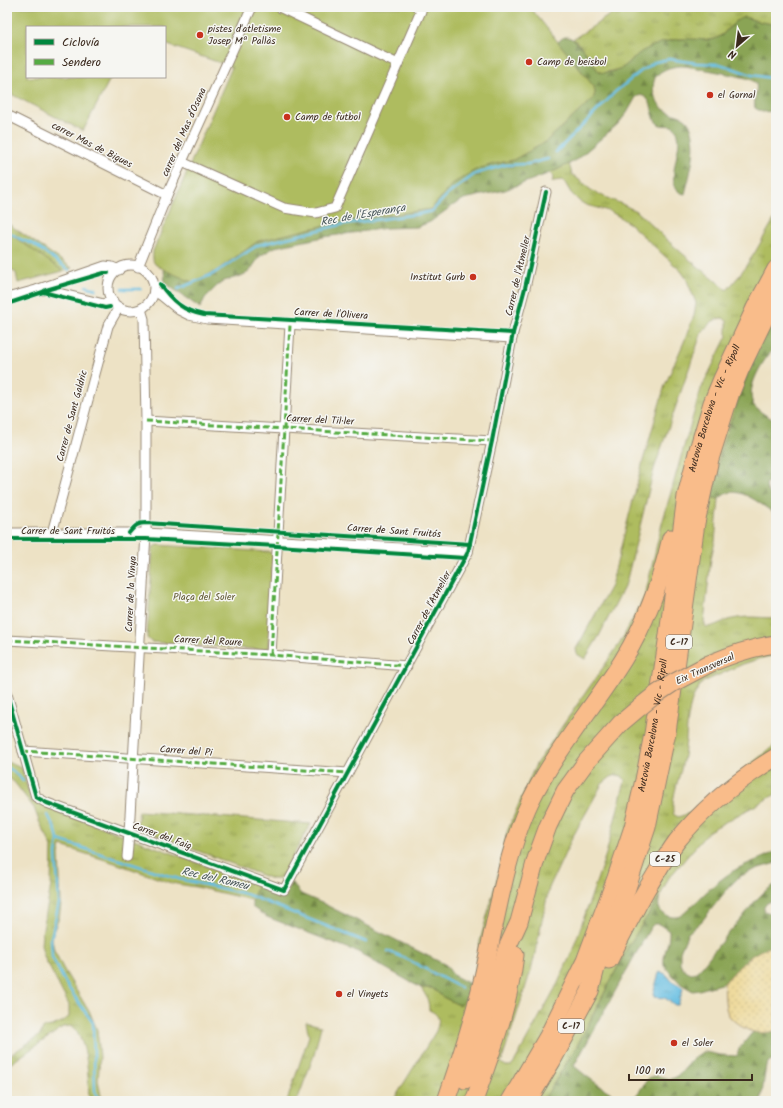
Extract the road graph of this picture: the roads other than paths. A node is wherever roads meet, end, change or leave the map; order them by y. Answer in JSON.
{"nodes":[{"id":1,"x":252,"y":7,"type":"edge"},
{"id":2,"x":278,"y":7,"type":"edge"},
{"id":3,"x":417,"y":7,"type":"edge"},
{"id":4,"x":398,"y":64,"type":"junction"},
{"id":5,"x":7,"y":115,"type":"edge"},
{"id":6,"x":182,"y":162,"type":"junction"},
{"id":7,"x":546,"y":192,"type":"dead end"},
{"id":8,"x":167,"y":195,"type":"junction"},
{"id":9,"x":138,"y":267,"type":"junction"},
{"id":10,"x":776,"y":269,"type":"edge"},
{"id":11,"x":119,"y":270,"type":"junction"},
{"id":12,"x":36,"y":290,"type":"junction"},
{"id":13,"x":154,"y":291,"type":"junction"},
{"id":14,"x":776,"y":296,"type":"edge"},
{"id":15,"x":7,"y":298,"type":"edge"},
{"id":16,"x":116,"y":304,"type":"junction"},
{"id":17,"x":141,"y":309,"type":"junction"},
{"id":18,"x":290,"y":325,"type":"junction"},
{"id":19,"x":512,"y":338,"type":"junction"},
{"id":20,"x":146,"y":421,"type":"junction"},
{"id":21,"x":284,"y":429,"type":"junction"},
{"id":22,"x":492,"y":441,"type":"junction"},
{"id":23,"x":686,"y":496,"type":"junction"},
{"id":24,"x":7,"y":533,"type":"edge"},
{"id":25,"x":52,"y":533,"type":"junction"},
{"id":26,"x":146,"y":533,"type":"junction"},
{"id":27,"x":277,"y":540,"type":"junction"},
{"id":28,"x":468,"y":552,"type":"junction"},
{"id":29,"x":7,"y":640,"type":"edge"},
{"id":30,"x":776,"y":644,"type":"edge"},
{"id":31,"x":140,"y":648,"type":"junction"},
{"id":32,"x":271,"y":655,"type":"junction"},
{"id":33,"x":407,"y":666,"type":"junction"},
{"id":34,"x":7,"y":694,"type":"edge"},
{"id":35,"x":23,"y":751,"type":"junction"},
{"id":36,"x":776,"y":757,"type":"edge"},
{"id":37,"x":133,"y":759,"type":"junction"},
{"id":38,"x":348,"y":773,"type":"junction"},
{"id":39,"x":130,"y":833,"type":"junction"},
{"id":40,"x":127,"y":857,"type":"dead end"},
{"id":41,"x":284,"y":890,"type":"joint"},
{"id":42,"x":518,"y":922,"type":"junction"},
{"id":43,"x":590,"y":991,"type":"junction"},
{"id":44,"x":446,"y":1101,"type":"edge"},
{"id":45,"x":456,"y":1101,"type":"edge"},
{"id":46,"x":474,"y":1101,"type":"edge"},
{"id":47,"x":510,"y":1101,"type":"edge"},
{"id":48,"x":528,"y":1101,"type":"edge"}],
"edges":[{"from":1,"to":6,"type":"street","name":"carrer del Mas d'Osona"},
{"from":2,"to":4,"type":"street"},
{"from":3,"to":4,"type":"street"},
{"from":4,"to":6,"type":"street"},
{"from":5,"to":8,"type":"street","name":"carrer Mas de Bigues"},
{"from":6,"to":8,"type":"street","name":"carrer del Mas d'Osona"},
{"from":7,"to":19,"type":"street","name":"Carrer de l'Atmeller"},
{"from":8,"to":9,"type":"street","name":"carrer del Mas d'Osona"},
{"from":9,"to":11,"type":"street"},
{"from":9,"to":13,"type":"street"},
{"from":10,"to":23,"type":"highway","name":"Autovia Barcelona - Vic - Ripoll","number":"C-17"},
{"from":11,"to":12,"type":"street"},
{"from":11,"to":16,"type":"street"},
{"from":12,"to":15,"type":"street"},
{"from":12,"to":16,"type":"street"},
{"from":13,"to":17,"type":"street"},
{"from":13,"to":18,"type":"street","name":"Carrer de l'Olivera"},
{"from":14,"to":43,"type":"highway","name":"Autovia Barcelona - Vic - Ripoll","number":"C-17"},
{"from":16,"to":17,"type":"street"},
{"from":16,"to":25,"type":"street","name":"Carrer de Sant Galdric"},
{"from":17,"to":20,"type":"street","name":"Carrer de la Vinya"},
{"from":18,"to":19,"type":"street","name":"Carrer de l'Olivera"},
{"from":18,"to":21,"type":"street"},
{"from":19,"to":22,"type":"street","name":"Carrer de l'Atmeller"},
{"from":20,"to":21,"type":"street","name":"Carrer del Til·ler"},
{"from":20,"to":26,"type":"street","name":"Carrer de la Vinya"},
{"from":21,"to":22,"type":"street","name":"Carrer del Til·ler"},
{"from":21,"to":27,"type":"street"},
{"from":22,"to":28,"type":"street","name":"Carrer de l'Atmeller"},
{"from":23,"to":44,"type":"highway"},
{"from":23,"to":47,"type":"highway","name":"Autovia Barcelona - Vic - Ripoll","number":"C-17"},
{"from":24,"to":25,"type":"street","name":"Carrer de Sant Fruitós"},
{"from":25,"to":26,"type":"street","name":"Carrer de Sant Fruitós"},
{"from":26,"to":27,"type":"street","name":"Carrer de Sant Fruitós"},
{"from":26,"to":31,"type":"street","name":"Carrer de la Vinya"},
{"from":27,"to":28,"type":"street","name":"Carrer de Sant Fruitós"},
{"from":27,"to":32,"type":"street"},
{"from":28,"to":33,"type":"street","name":"Carrer de l'Atmeller"},
{"from":29,"to":31,"type":"street","name":"Carrer del Roure"},
{"from":30,"to":42,"type":"highway","name":"Eix Transversal","bridge":true},
{"from":31,"to":32,"type":"street","name":"Carrer del Roure"},
{"from":31,"to":37,"type":"street","name":"Carrer de la Vinya"},
{"from":32,"to":33,"type":"street","name":"Carrer del Roure"},
{"from":33,"to":38,"type":"street","name":"Carrer de l'Atmeller"},
{"from":34,"to":35,"type":"street"},
{"from":35,"to":37,"type":"street","name":"Carrer del Pi"},
{"from":35,"to":39,"type":"street","name":"Carrer del Faig"},
{"from":36,"to":43,"type":"highway","number":"C-25"},
{"from":37,"to":38,"type":"street","name":"Carrer del Pi"},
{"from":37,"to":39,"type":"street","name":"Carrer de la Vinya"},
{"from":38,"to":41,"type":"street","name":"Carrer de l'Atmeller"},
{"from":39,"to":40,"type":"street","name":"Carrer de la Vinya"},
{"from":39,"to":41,"type":"street","name":"Carrer del Faig"},
{"from":42,"to":45,"type":"highway"},
{"from":42,"to":46,"type":"highway"},
{"from":43,"to":48,"type":"highway","name":"Autovia Barcelona - Vic - Ripoll","number":"C-17"}]}
